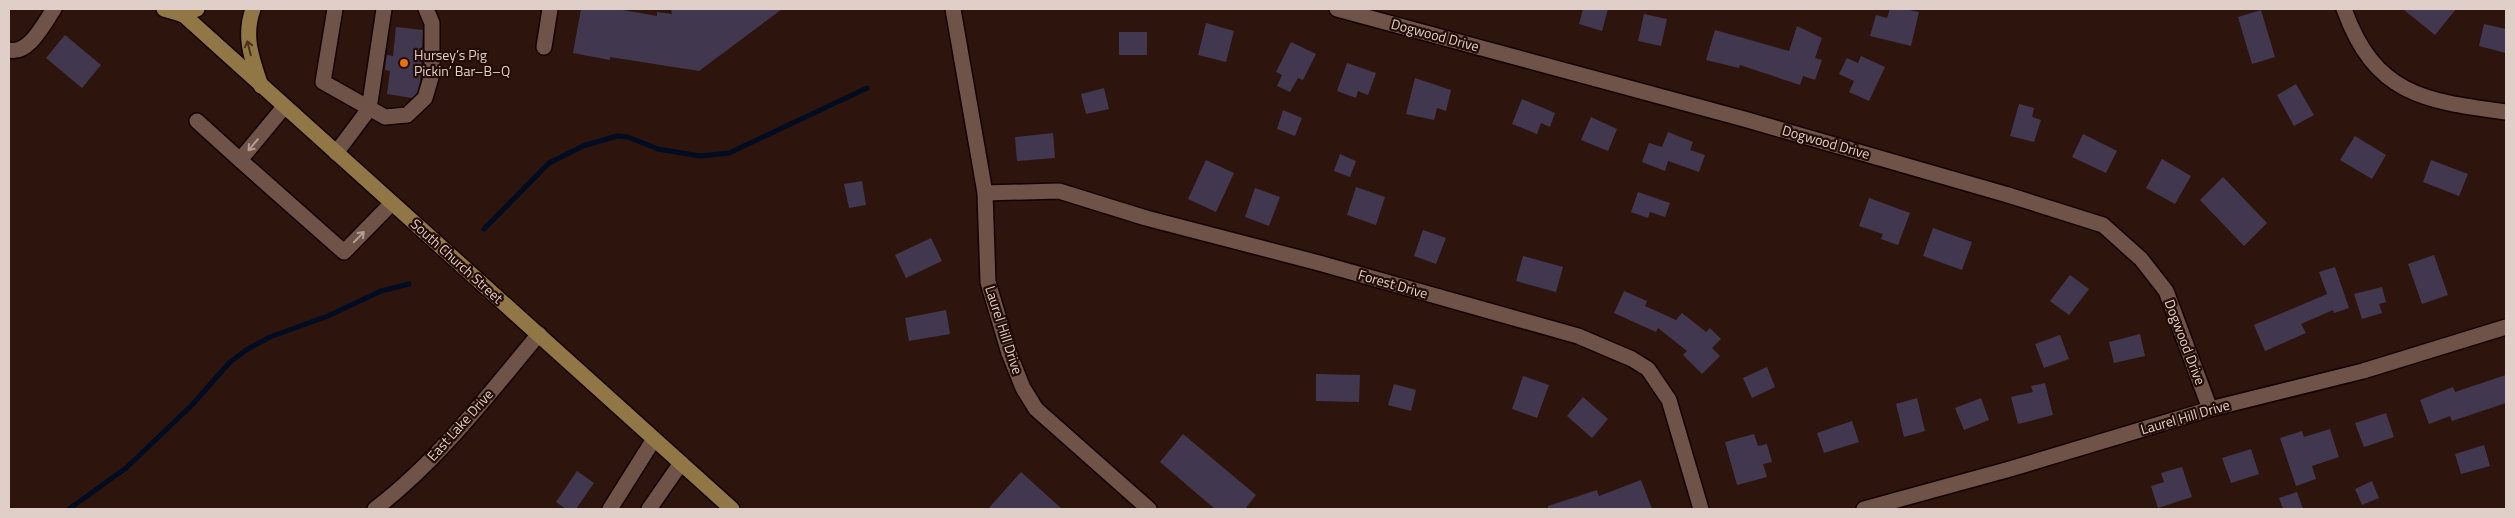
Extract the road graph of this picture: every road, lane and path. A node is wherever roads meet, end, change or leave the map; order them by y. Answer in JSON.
{"nodes":[{"id":1,"x":54,"y":9,"type":"edge"},
{"id":2,"x":164,"y":9,"type":"edge"},
{"id":3,"x":197,"y":9,"type":"edge"},
{"id":4,"x":253,"y":9,"type":"edge"},
{"id":5,"x":335,"y":9,"type":"edge"},
{"id":6,"x":384,"y":9,"type":"edge"},
{"id":7,"x":426,"y":9,"type":"edge"},
{"id":8,"x":550,"y":9,"type":"edge"},
{"id":9,"x":953,"y":9,"type":"edge"},
{"id":10,"x":1337,"y":9,"type":"edge"},
{"id":11,"x":2344,"y":9,"type":"edge"},
{"id":12,"x":180,"y":11,"type":"edge"},
{"id":13,"x":544,"y":47,"type":"dead end"},
{"id":14,"x":9,"y":50,"type":"edge"},
{"id":15,"x":262,"y":87,"type":"junction"},
{"id":16,"x":284,"y":107,"type":"junction"},
{"id":17,"x":369,"y":109,"type":"junction"},
{"id":18,"x":2506,"y":112,"type":"edge"},
{"id":19,"x":197,"y":122,"type":"dead end"},
{"id":20,"x":336,"y":153,"type":"junction"},
{"id":21,"x":240,"y":160,"type":"junction"},
{"id":22,"x":985,"y":193,"type":"junction"},
{"id":23,"x":392,"y":203,"type":"junction"},
{"id":24,"x":2506,"y":327,"type":"edge"},
{"id":25,"x":539,"y":334,"type":"junction"},
{"id":26,"x":2210,"y":409,"type":"junction"},
{"id":27,"x":654,"y":439,"type":"junction"},
{"id":28,"x":681,"y":463,"type":"junction"},
{"id":29,"x":375,"y":509,"type":"edge"},
{"id":30,"x":610,"y":509,"type":"edge"},
{"id":31,"x":648,"y":509,"type":"edge"},
{"id":32,"x":732,"y":509,"type":"edge"},
{"id":33,"x":1149,"y":509,"type":"edge"},
{"id":34,"x":1701,"y":509,"type":"edge"},
{"id":35,"x":1864,"y":509,"type":"edge"}],
"edges":[{"from":1,"to":14,"type":"street"},
{"from":2,"to":12,"type":"main road","name":"South Church Street"},
{"from":3,"to":12,"type":"main road"},
{"from":15,"to":4,"type":"main road","one_way":true},
{"from":5,"to":17,"type":"street"},
{"from":6,"to":17,"type":"street"},
{"from":7,"to":17,"type":"street"},
{"from":8,"to":13,"type":"street"},
{"from":9,"to":22,"type":"street","name":"Laurel Hill Drive"},
{"from":10,"to":26,"type":"street","name":"Dogwood Drive"},
{"from":11,"to":18,"type":"street"},
{"from":12,"to":15,"type":"main road","name":"South Church Street"},
{"from":15,"to":16,"type":"main road","name":"South Church Street"},
{"from":16,"to":20,"type":"main road","name":"South Church Street"},
{"from":16,"to":21,"type":"street","one_way":true},
{"from":17,"to":20,"type":"street"},
{"from":19,"to":21,"type":"street"},
{"from":20,"to":23,"type":"main road","name":"South Church Street"},
{"from":21,"to":23,"type":"street","one_way":true},
{"from":22,"to":33,"type":"street","name":"Laurel Hill Drive"},
{"from":22,"to":34,"type":"street","name":"Forest Drive"},
{"from":23,"to":25,"type":"main road","name":"South Church Street"},
{"from":24,"to":26,"type":"street","name":"Laurel Hill Drive"},
{"from":25,"to":27,"type":"main road","name":"South Church Street"},
{"from":25,"to":29,"type":"street","name":"East Lake Drive"},
{"from":26,"to":35,"type":"street","name":"Laurel Hill Drive"},
{"from":27,"to":28,"type":"main road","name":"South Church Street"},
{"from":27,"to":30,"type":"street"},
{"from":28,"to":31,"type":"street"},
{"from":28,"to":32,"type":"main road","name":"South Church Street"}]}
